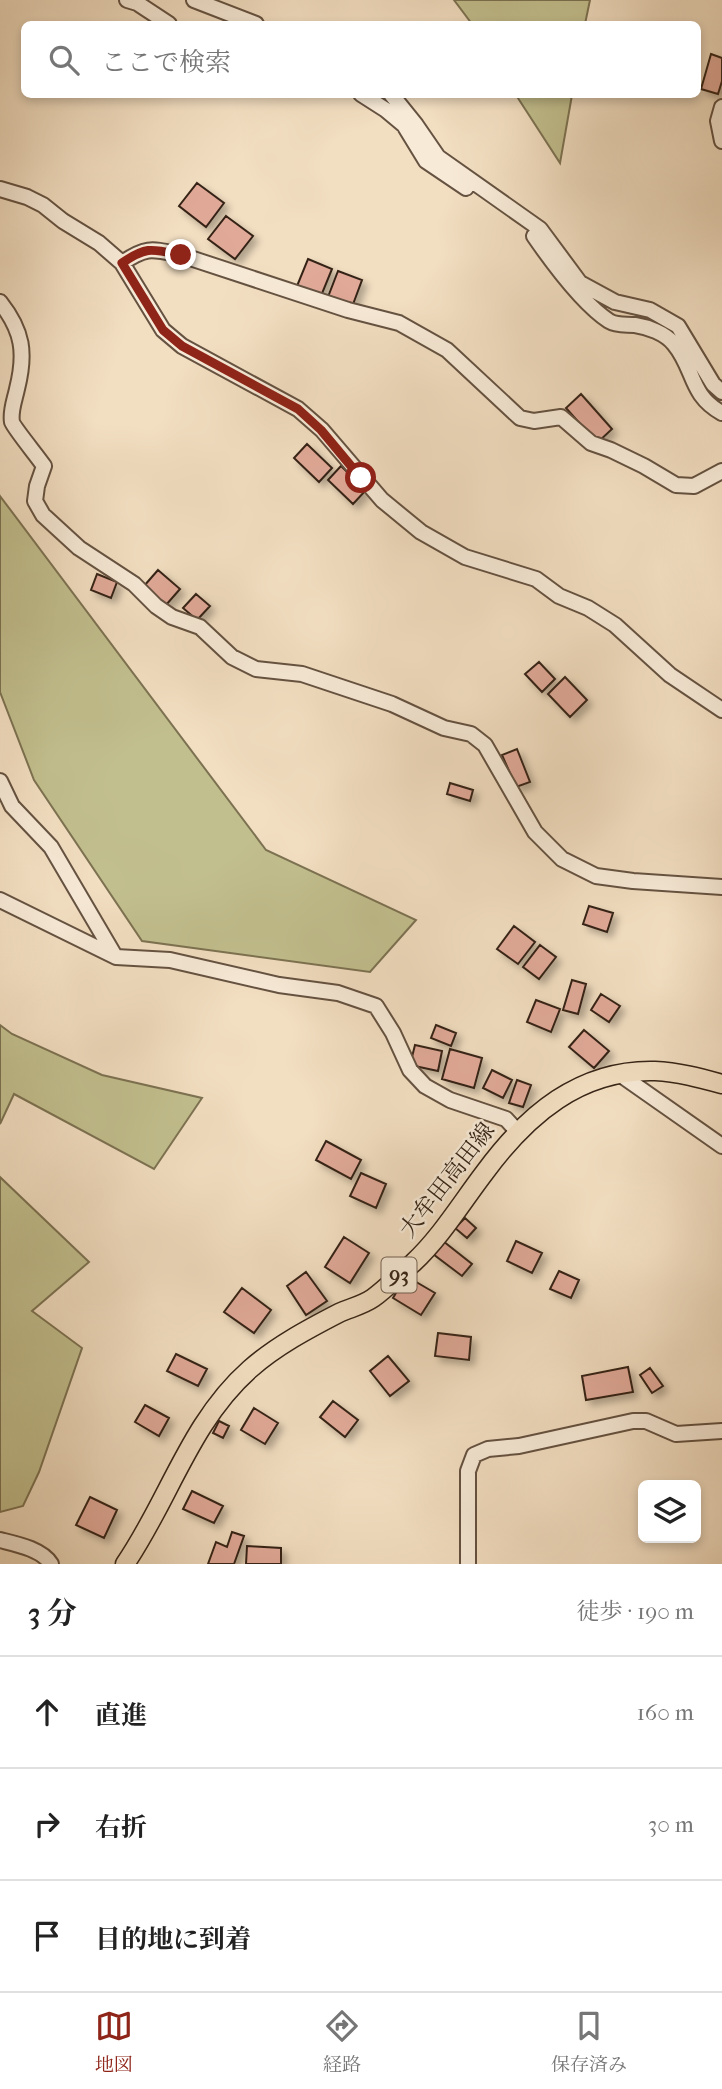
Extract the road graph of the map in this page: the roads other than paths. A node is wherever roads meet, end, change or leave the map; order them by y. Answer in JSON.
{"nodes":[{"id":1,"x":127,"y":0,"type":"edge"},
{"id":2,"x":194,"y":0,"type":"edge"},
{"id":3,"x":164,"y":21,"type":"edge"},
{"id":4,"x":248,"y":21,"type":"edge"},
{"id":5,"x":367,"y":98,"type":"edge"},
{"id":6,"x":393,"y":98,"type":"edge"},
{"id":7,"x":722,"y":107,"type":"edge"},
{"id":8,"x":410,"y":125,"type":"junction"},
{"id":9,"x":722,"y":141,"type":"edge"},
{"id":10,"x":0,"y":189,"type":"edge"},
{"id":11,"x":122,"y":263,"type":"junction"},
{"id":12,"x":0,"y":303,"type":"edge"},
{"id":13,"x":722,"y":392,"type":"edge"},
{"id":14,"x":722,"y":413,"type":"edge"},
{"id":15,"x":722,"y":471,"type":"edge"},
{"id":16,"x":722,"y":710,"type":"edge"},
{"id":17,"x":0,"y":781,"type":"edge"},
{"id":18,"x":722,"y":887,"type":"edge"},
{"id":19,"x":0,"y":900,"type":"edge"},
{"id":20,"x":116,"y":957,"type":"junction"},
{"id":21,"x":618,"y":1073,"type":"junction"},
{"id":22,"x":722,"y":1084,"type":"edge"},
{"id":23,"x":517,"y":1131,"type":"junction"},
{"id":24,"x":722,"y":1146,"type":"edge"},
{"id":25,"x":722,"y":1431,"type":"edge"},
{"id":26,"x":0,"y":1540,"type":"edge"},
{"id":27,"x":51,"y":1564,"type":"edge"},
{"id":28,"x":125,"y":1564,"type":"edge"},
{"id":29,"x":468,"y":1564,"type":"edge"}],
"edges":[{"from":1,"to":3,"type":"street"},
{"from":2,"to":4,"type":"street"},
{"from":5,"to":8,"type":"street"},
{"from":6,"to":8,"type":"street"},
{"from":7,"to":9,"type":"street"},
{"from":8,"to":13,"type":"street"},
{"from":8,"to":14,"type":"street"},
{"from":10,"to":11,"type":"street"},
{"from":11,"to":15,"type":"street"},
{"from":11,"to":16,"type":"street"},
{"from":12,"to":18,"type":"street"},
{"from":17,"to":20,"type":"street"},
{"from":19,"to":20,"type":"street"},
{"from":20,"to":23,"type":"street"},
{"from":21,"to":22,"type":"main road","name":"大牟田高田線","number":"93"},
{"from":21,"to":23,"type":"main road","name":"大牟田高田線","number":"93"},
{"from":21,"to":24,"type":"street"},
{"from":23,"to":28,"type":"main road","name":"大牟田高田線","number":"93"},
{"from":25,"to":29,"type":"street"},
{"from":26,"to":27,"type":"street"}]}
